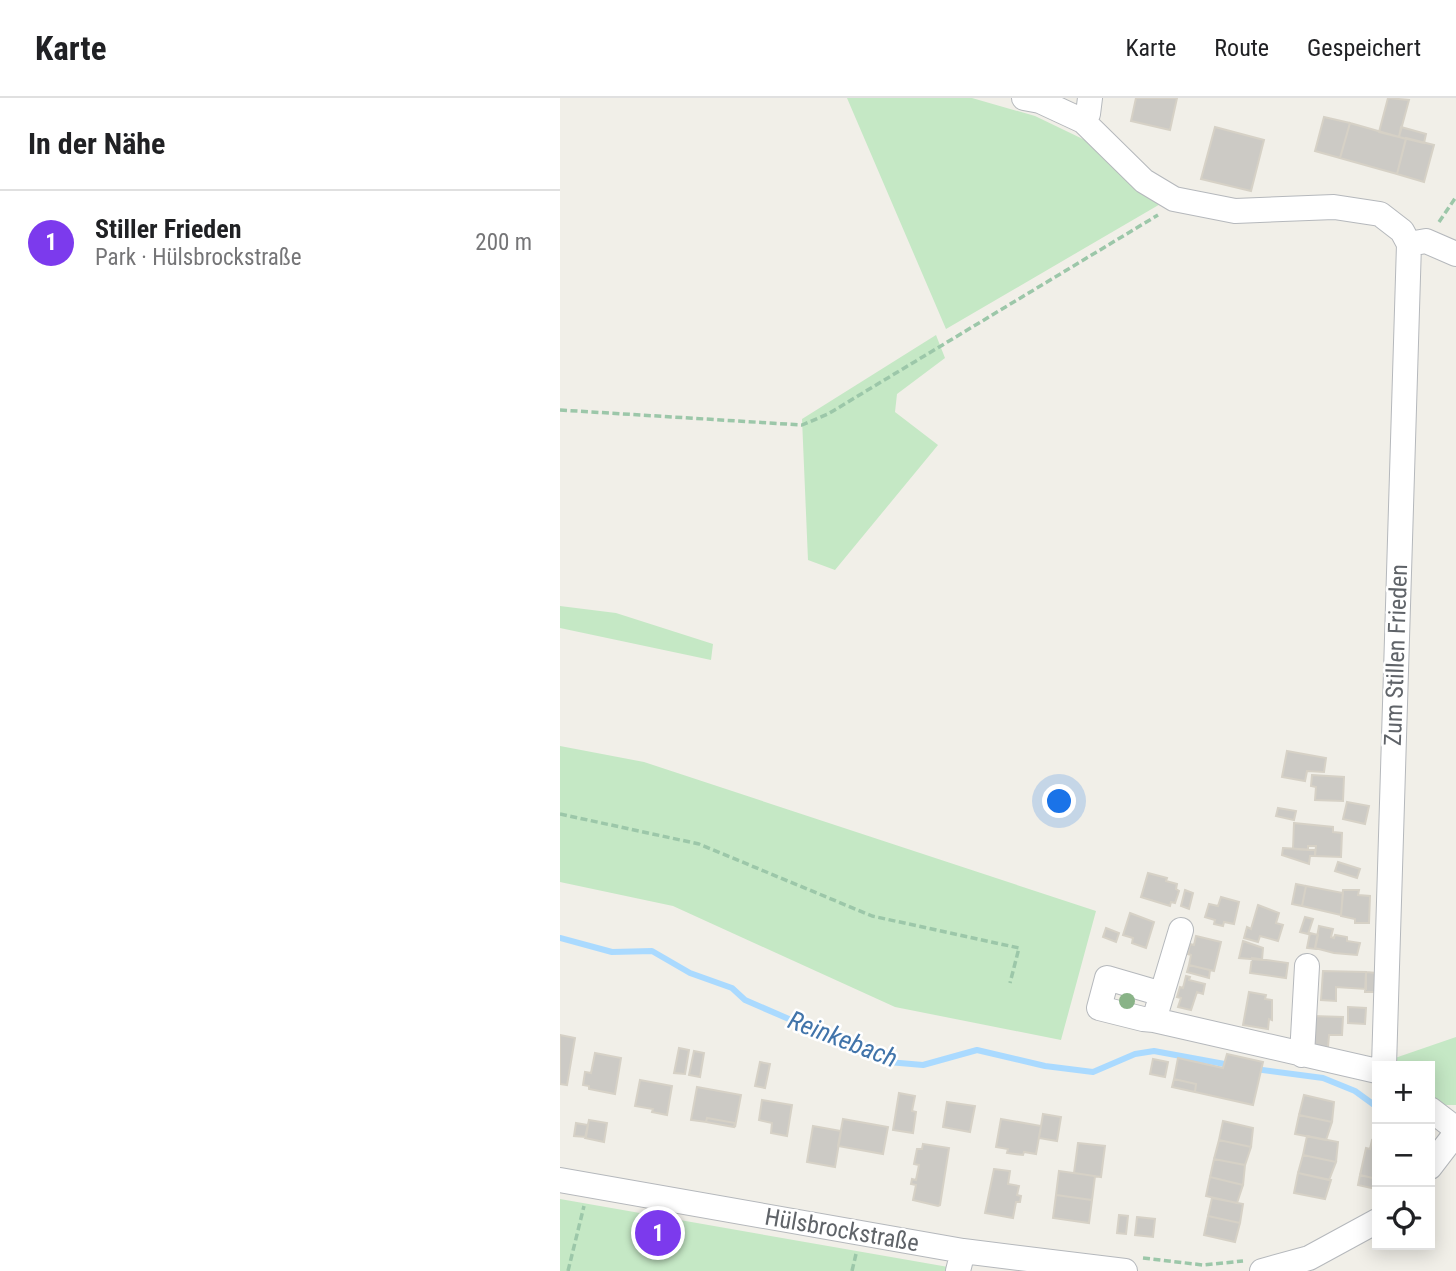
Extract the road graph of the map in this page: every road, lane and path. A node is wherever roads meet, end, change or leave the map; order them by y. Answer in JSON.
{"nodes":[{"id":1,"x":1024,"y":98,"type":"edge"},
{"id":2,"x":1087,"y":110,"type":"edge"},
{"id":3,"x":1456,"y":197,"type":"edge"},
{"id":4,"x":1174,"y":199,"type":"junction"},
{"id":5,"x":1417,"y":243,"type":"junction"},
{"id":6,"x":1456,"y":254,"type":"edge"},
{"id":7,"x":560,"y":410,"type":"edge"},
{"id":8,"x":560,"y":814,"type":"edge"},
{"id":9,"x":1181,"y":930,"type":"dead end"},
{"id":10,"x":1307,"y":966,"type":"dead end"},
{"id":11,"x":1010,"y":983,"type":"dead end"},
{"id":12,"x":1162,"y":994,"type":"junction"},
{"id":13,"x":1154,"y":1020,"type":"junction"},
{"id":14,"x":1302,"y":1055,"type":"junction"},
{"id":15,"x":1384,"y":1061,"type":"edge"},
{"id":16,"x":1372,"y":1069,"type":"edge"},
{"id":17,"x":1435,"y":1113,"type":"edge"},
{"id":18,"x":1456,"y":1131,"type":"edge"},
{"id":19,"x":1435,"y":1160,"type":"edge"},
{"id":20,"x":560,"y":1180,"type":"edge"},
{"id":21,"x":586,"y":1198,"type":"dead end"},
{"id":22,"x":1372,"y":1224,"type":"edge"},
{"id":23,"x":859,"y":1245,"type":"dead end"},
{"id":24,"x":960,"y":1261,"type":"edge"},
{"id":25,"x":1312,"y":1264,"type":"edge"},
{"id":26,"x":568,"y":1271,"type":"edge"},
{"id":27,"x":852,"y":1271,"type":"edge"},
{"id":28,"x":1125,"y":1271,"type":"edge"},
{"id":29,"x":1262,"y":1271,"type":"edge"}],
"edges":[{"from":1,"to":2,"type":"street"},
{"from":2,"to":4,"type":"street"},
{"from":3,"to":5,"type":"path"},
{"from":4,"to":5,"type":"street"},
{"from":4,"to":7,"type":"path"},
{"from":5,"to":6,"type":"street"},
{"from":5,"to":15,"type":"street","name":"Zum Stillen Frieden"},
{"from":8,"to":11,"type":"path"},
{"from":9,"to":12,"type":"street"},
{"from":10,"to":14,"type":"street"},
{"from":12,"to":13,"type":"street"},
{"from":12,"to":13,"type":"street"},
{"from":13,"to":14,"type":"street"},
{"from":14,"to":16,"type":"street"},
{"from":17,"to":18,"type":"street"},
{"from":18,"to":19,"type":"street"},
{"from":20,"to":24,"type":"street","name":"Hülsbrockstraße"},
{"from":21,"to":26,"type":"path"},
{"from":22,"to":25,"type":"street"},
{"from":23,"to":27,"type":"path"},
{"from":24,"to":28,"type":"street","name":"Hülsbrockstraße"},
{"from":25,"to":29,"type":"street"}]}
